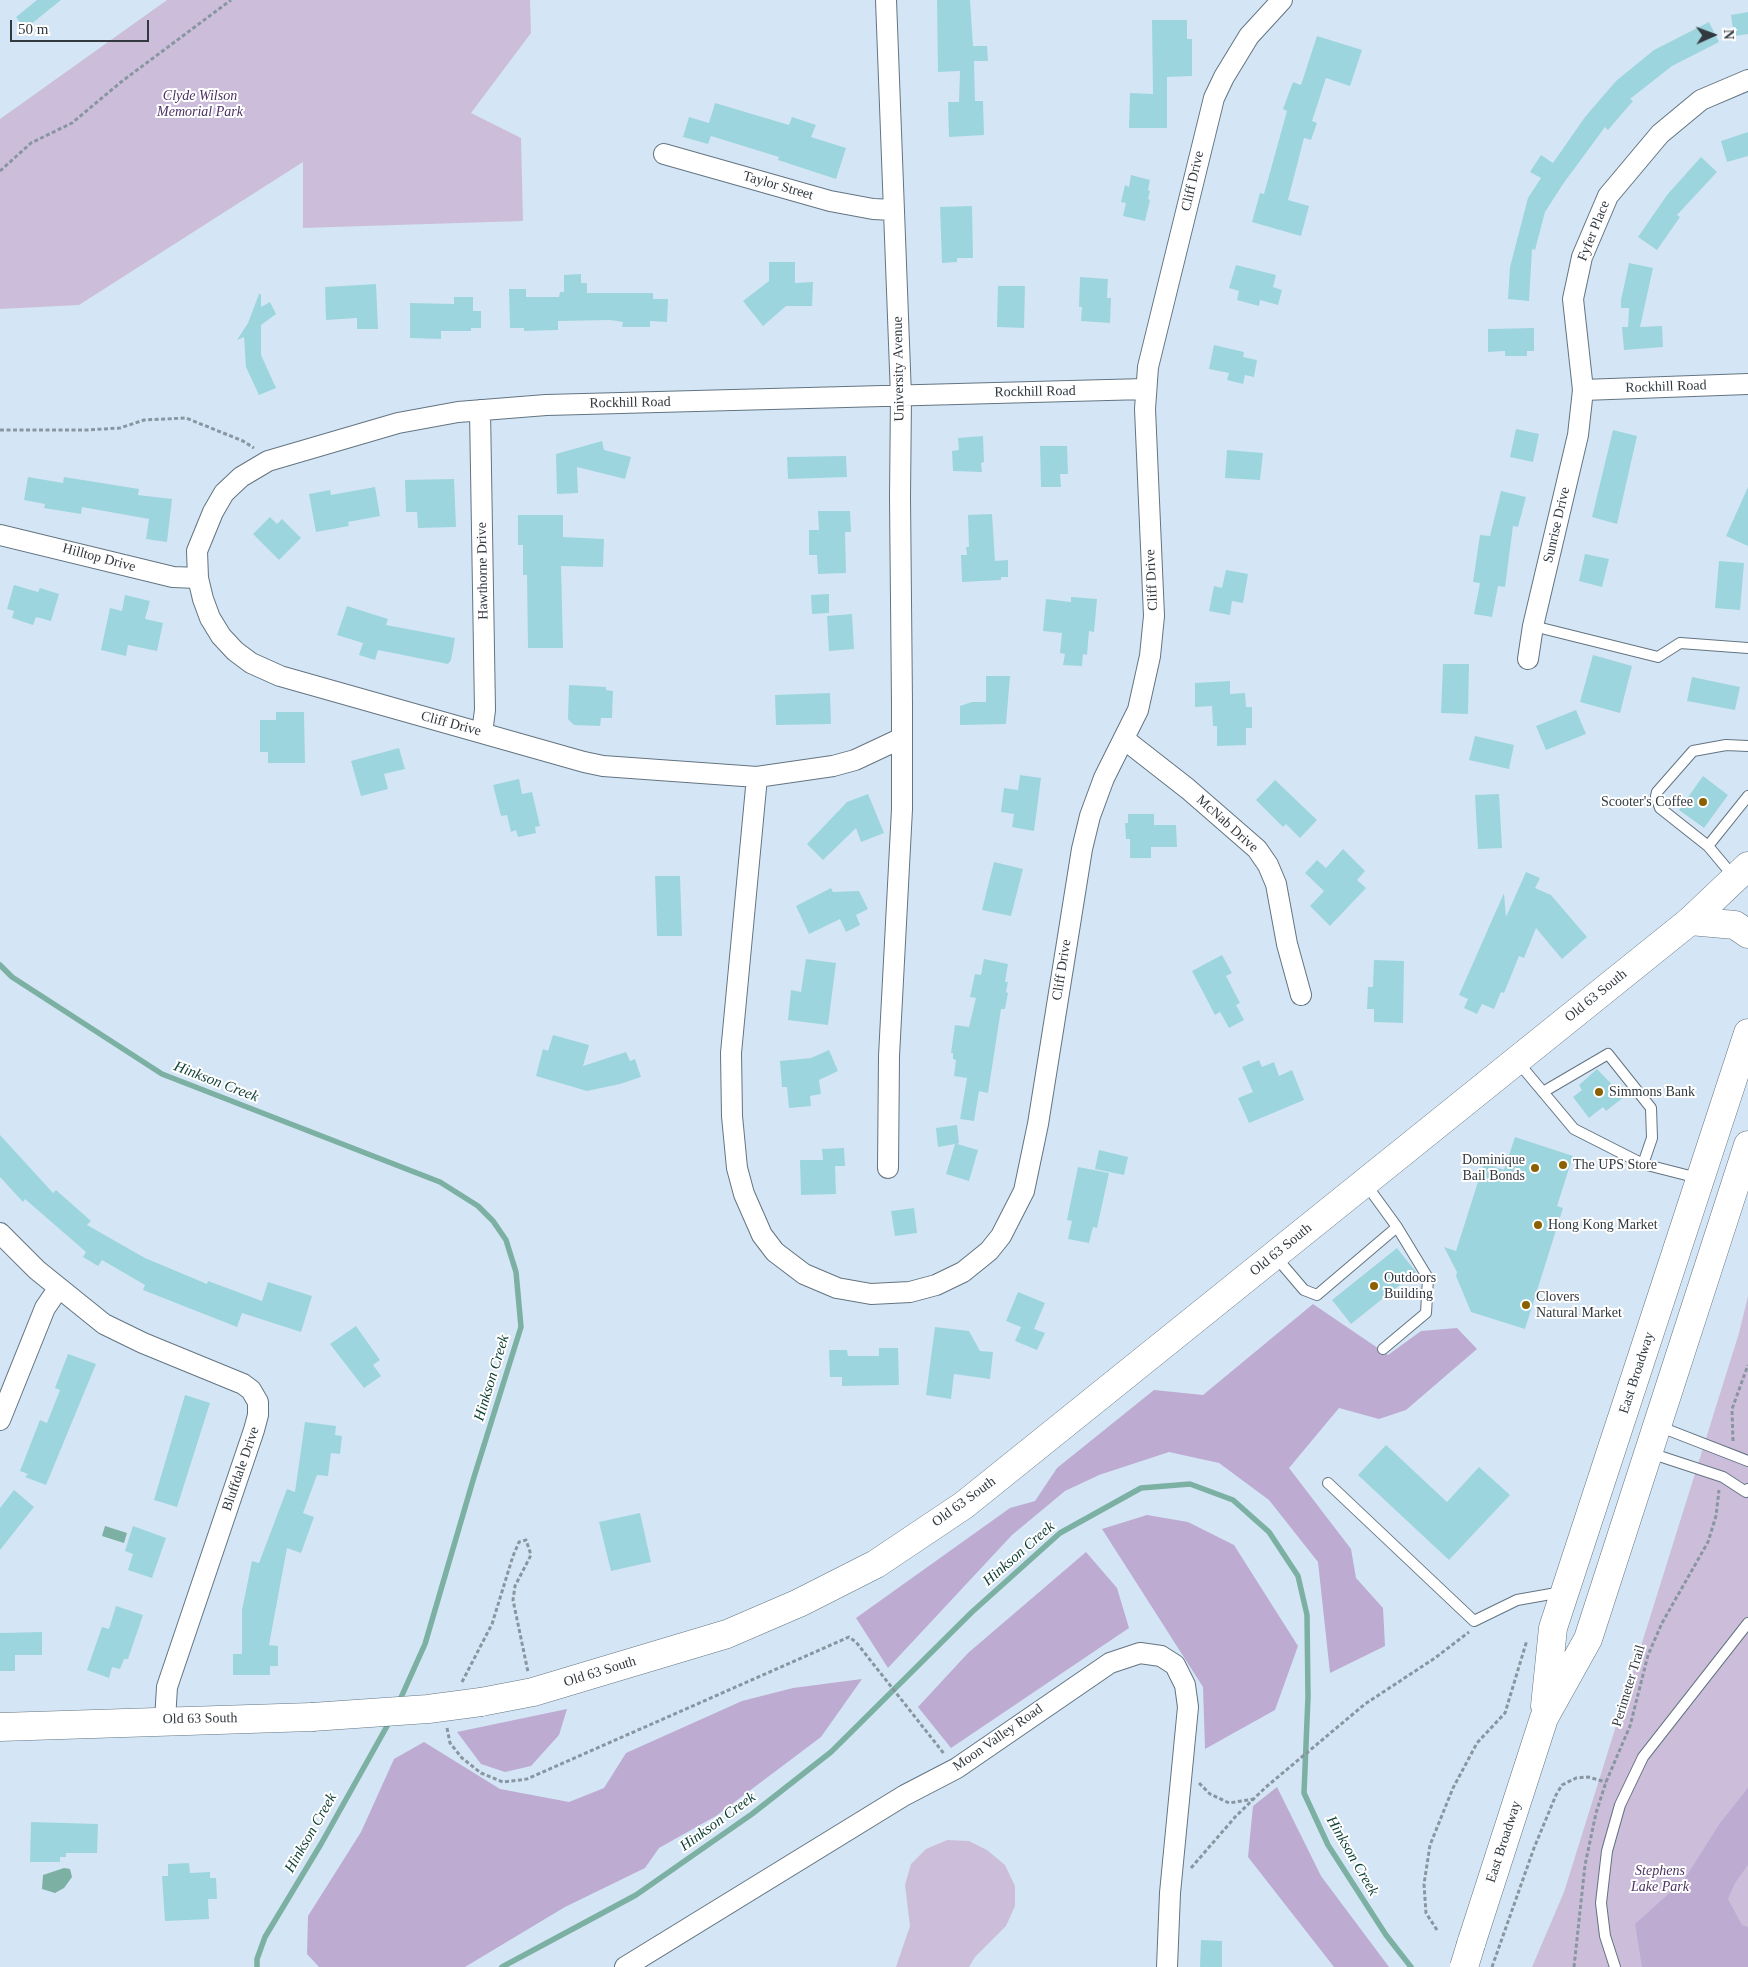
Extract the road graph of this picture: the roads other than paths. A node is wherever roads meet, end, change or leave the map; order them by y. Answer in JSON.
{"nodes":[{"id":1,"x":886,"y":0,"type":"edge"},
{"id":2,"x":1282,"y":0,"type":"edge"},
{"id":3,"x":1748,"y":80,"type":"edge"},
{"id":4,"x":664,"y":154,"type":"dead end"},
{"id":5,"x":894,"y":210,"type":"junction"},
{"id":6,"x":1748,"y":384,"type":"edge"},
{"id":7,"x":1145,"y":389,"type":"junction"},
{"id":8,"x":1583,"y":390,"type":"junction"},
{"id":9,"x":902,"y":396,"type":"junction"},
{"id":10,"x":480,"y":410,"type":"junction"},
{"id":11,"x":0,"y":535,"type":"edge"},
{"id":12,"x":198,"y":578,"type":"junction"},
{"id":13,"x":1533,"y":626,"type":"junction"},
{"id":14,"x":1748,"y":648,"type":"edge"},
{"id":15,"x":1528,"y":659,"type":"dead end"},
{"id":16,"x":482,"y":733,"type":"junction"},
{"id":17,"x":902,"y":738,"type":"junction"},
{"id":18,"x":1124,"y":739,"type":"junction"},
{"id":19,"x":1748,"y":746,"type":"edge"},
{"id":20,"x":757,"y":777,"type":"junction"},
{"id":21,"x":1748,"y":796,"type":"edge"},
{"id":22,"x":1708,"y":846,"type":"junction"},
{"id":23,"x":1742,"y":872,"type":"edge"},
{"id":24,"x":1690,"y":920,"type":"junction"},
{"id":25,"x":1748,"y":934,"type":"edge"},
{"id":26,"x":1301,"y":995,"type":"dead end"},
{"id":27,"x":1748,"y":1033,"type":"edge"},
{"id":28,"x":1516,"y":1060,"type":"junction"},
{"id":29,"x":1543,"y":1092,"type":"junction"},
{"id":30,"x":1748,"y":1146,"type":"edge"},
{"id":31,"x":1643,"y":1164,"type":"junction"},
{"id":32,"x":888,"y":1168,"type":"dead end"},
{"id":33,"x":1700,"y":1178,"type":"junction"},
{"id":34,"x":1365,"y":1182,"type":"junction"},
{"id":35,"x":1397,"y":1227,"type":"junction"},
{"id":36,"x":0,"y":1233,"type":"edge"},
{"id":37,"x":1275,"y":1255,"type":"junction"},
{"id":38,"x":1666,"y":1282,"type":"junction"},
{"id":39,"x":58,"y":1289,"type":"junction"},
{"id":40,"x":1383,"y":1349,"type":"dead end"},
{"id":41,"x":1680,"y":1353,"type":"junction"},
{"id":42,"x":0,"y":1420,"type":"edge"},
{"id":43,"x":1658,"y":1426,"type":"junction"},
{"id":44,"x":1619,"y":1428,"type":"junction"},
{"id":45,"x":1649,"y":1453,"type":"junction"},
{"id":46,"x":1748,"y":1461,"type":"edge"},
{"id":47,"x":1328,"y":1483,"type":"dead end"},
{"id":48,"x":1747,"y":1492,"type":"edge"},
{"id":49,"x":1565,"y":1591,"type":"junction"},
{"id":50,"x":1748,"y":1624,"type":"edge"},
{"id":51,"x":1588,"y":1639,"type":"junction"},
{"id":52,"x":1544,"y":1718,"type":"junction"},
{"id":53,"x":165,"y":1720,"type":"junction"},
{"id":54,"x":0,"y":1726,"type":"edge"},
{"id":55,"x":1468,"y":1956,"type":"edge"},
{"id":56,"x":626,"y":1967,"type":"edge"},
{"id":57,"x":1167,"y":1967,"type":"edge"},
{"id":58,"x":1615,"y":1967,"type":"edge"}],
"edges":[{"from":1,"to":5,"type":"street","name":"University Avenue"},
{"from":2,"to":7,"type":"street","name":"Cliff Drive"},
{"from":3,"to":8,"type":"street","name":"Fyfer Place"},
{"from":4,"to":5,"type":"street","name":"Taylor Street"},
{"from":5,"to":9,"type":"street","name":"University Avenue"},
{"from":6,"to":8,"type":"street","name":"Rockhill Road"},
{"from":7,"to":9,"type":"street","name":"Rockhill Road"},
{"from":7,"to":18,"type":"street","name":"Cliff Drive"},
{"from":8,"to":13,"type":"street","name":"Sunrise Drive"},
{"from":9,"to":10,"type":"street","name":"Rockhill Road"},
{"from":9,"to":17,"type":"street","name":"University Avenue"},
{"from":10,"to":12,"type":"street","name":"Rockhill Road"},
{"from":10,"to":16,"type":"street","name":"Hawthorne Drive"},
{"from":11,"to":12,"type":"street","name":"Hilltop Drive"},
{"from":12,"to":16,"type":"street","name":"Cliff Drive"},
{"from":13,"to":14,"type":"lane"},
{"from":13,"to":15,"type":"street","name":"Sunrise Drive"},
{"from":16,"to":20,"type":"street","name":"Cliff Drive"},
{"from":17,"to":20,"type":"street","name":"Cliff Drive"},
{"from":17,"to":32,"type":"street","name":"University Avenue"},
{"from":18,"to":20,"type":"street","name":"Cliff Drive"},
{"from":18,"to":26,"type":"street","name":"McNab Drive"},
{"from":19,"to":22,"type":"lane"},
{"from":21,"to":22,"type":"lane"},
{"from":22,"to":23,"type":"lane"},
{"from":23,"to":24,"type":"main road","name":"Old 63 South"},
{"from":24,"to":25,"type":"main road"},
{"from":24,"to":28,"type":"main road","name":"Old 63 South"},
{"from":27,"to":33,"type":"main road","name":"East Broadway"},
{"from":28,"to":29,"type":"lane"},
{"from":28,"to":34,"type":"main road","name":"Old 63 South"},
{"from":29,"to":31,"type":"lane"},
{"from":29,"to":31,"type":"lane"},
{"from":30,"to":41,"type":"main road","name":"East Broadway"},
{"from":31,"to":33,"type":"lane"},
{"from":33,"to":38,"type":"main road","name":"East Broadway"},
{"from":33,"to":41,"type":"main road"},
{"from":34,"to":35,"type":"lane"},
{"from":34,"to":37,"type":"main road","name":"Old 63 South"},
{"from":35,"to":37,"type":"lane"},
{"from":35,"to":40,"type":"lane"},
{"from":36,"to":39,"type":"street","name":"Bluffdale Drive"},
{"from":37,"to":53,"type":"main road","name":"Old 63 South","bridge":true},
{"from":38,"to":44,"type":"main road","name":"East Broadway"},
{"from":38,"to":45,"type":"main road"},
{"from":39,"to":42,"type":"street"},
{"from":39,"to":53,"type":"street","name":"Bluffdale Drive"},
{"from":41,"to":43,"type":"main road","name":"East Broadway"},
{"from":43,"to":45,"type":"main road","name":"East Broadway"},
{"from":43,"to":46,"type":"lane"},
{"from":44,"to":49,"type":"main road","name":"East Broadway"},
{"from":44,"to":51,"type":"main road"},
{"from":45,"to":48,"type":"lane"},
{"from":45,"to":51,"type":"main road","name":"East Broadway"},
{"from":47,"to":49,"type":"lane"},
{"from":49,"to":52,"type":"main road","name":"East Broadway"},
{"from":50,"to":58,"type":"lane"},
{"from":51,"to":52,"type":"main road","name":"East Broadway"},
{"from":52,"to":55,"type":"main road","name":"East Broadway"},
{"from":53,"to":54,"type":"main road","name":"Old 63 South"},
{"from":56,"to":57,"type":"street","name":"Moon Valley Road"}]}
